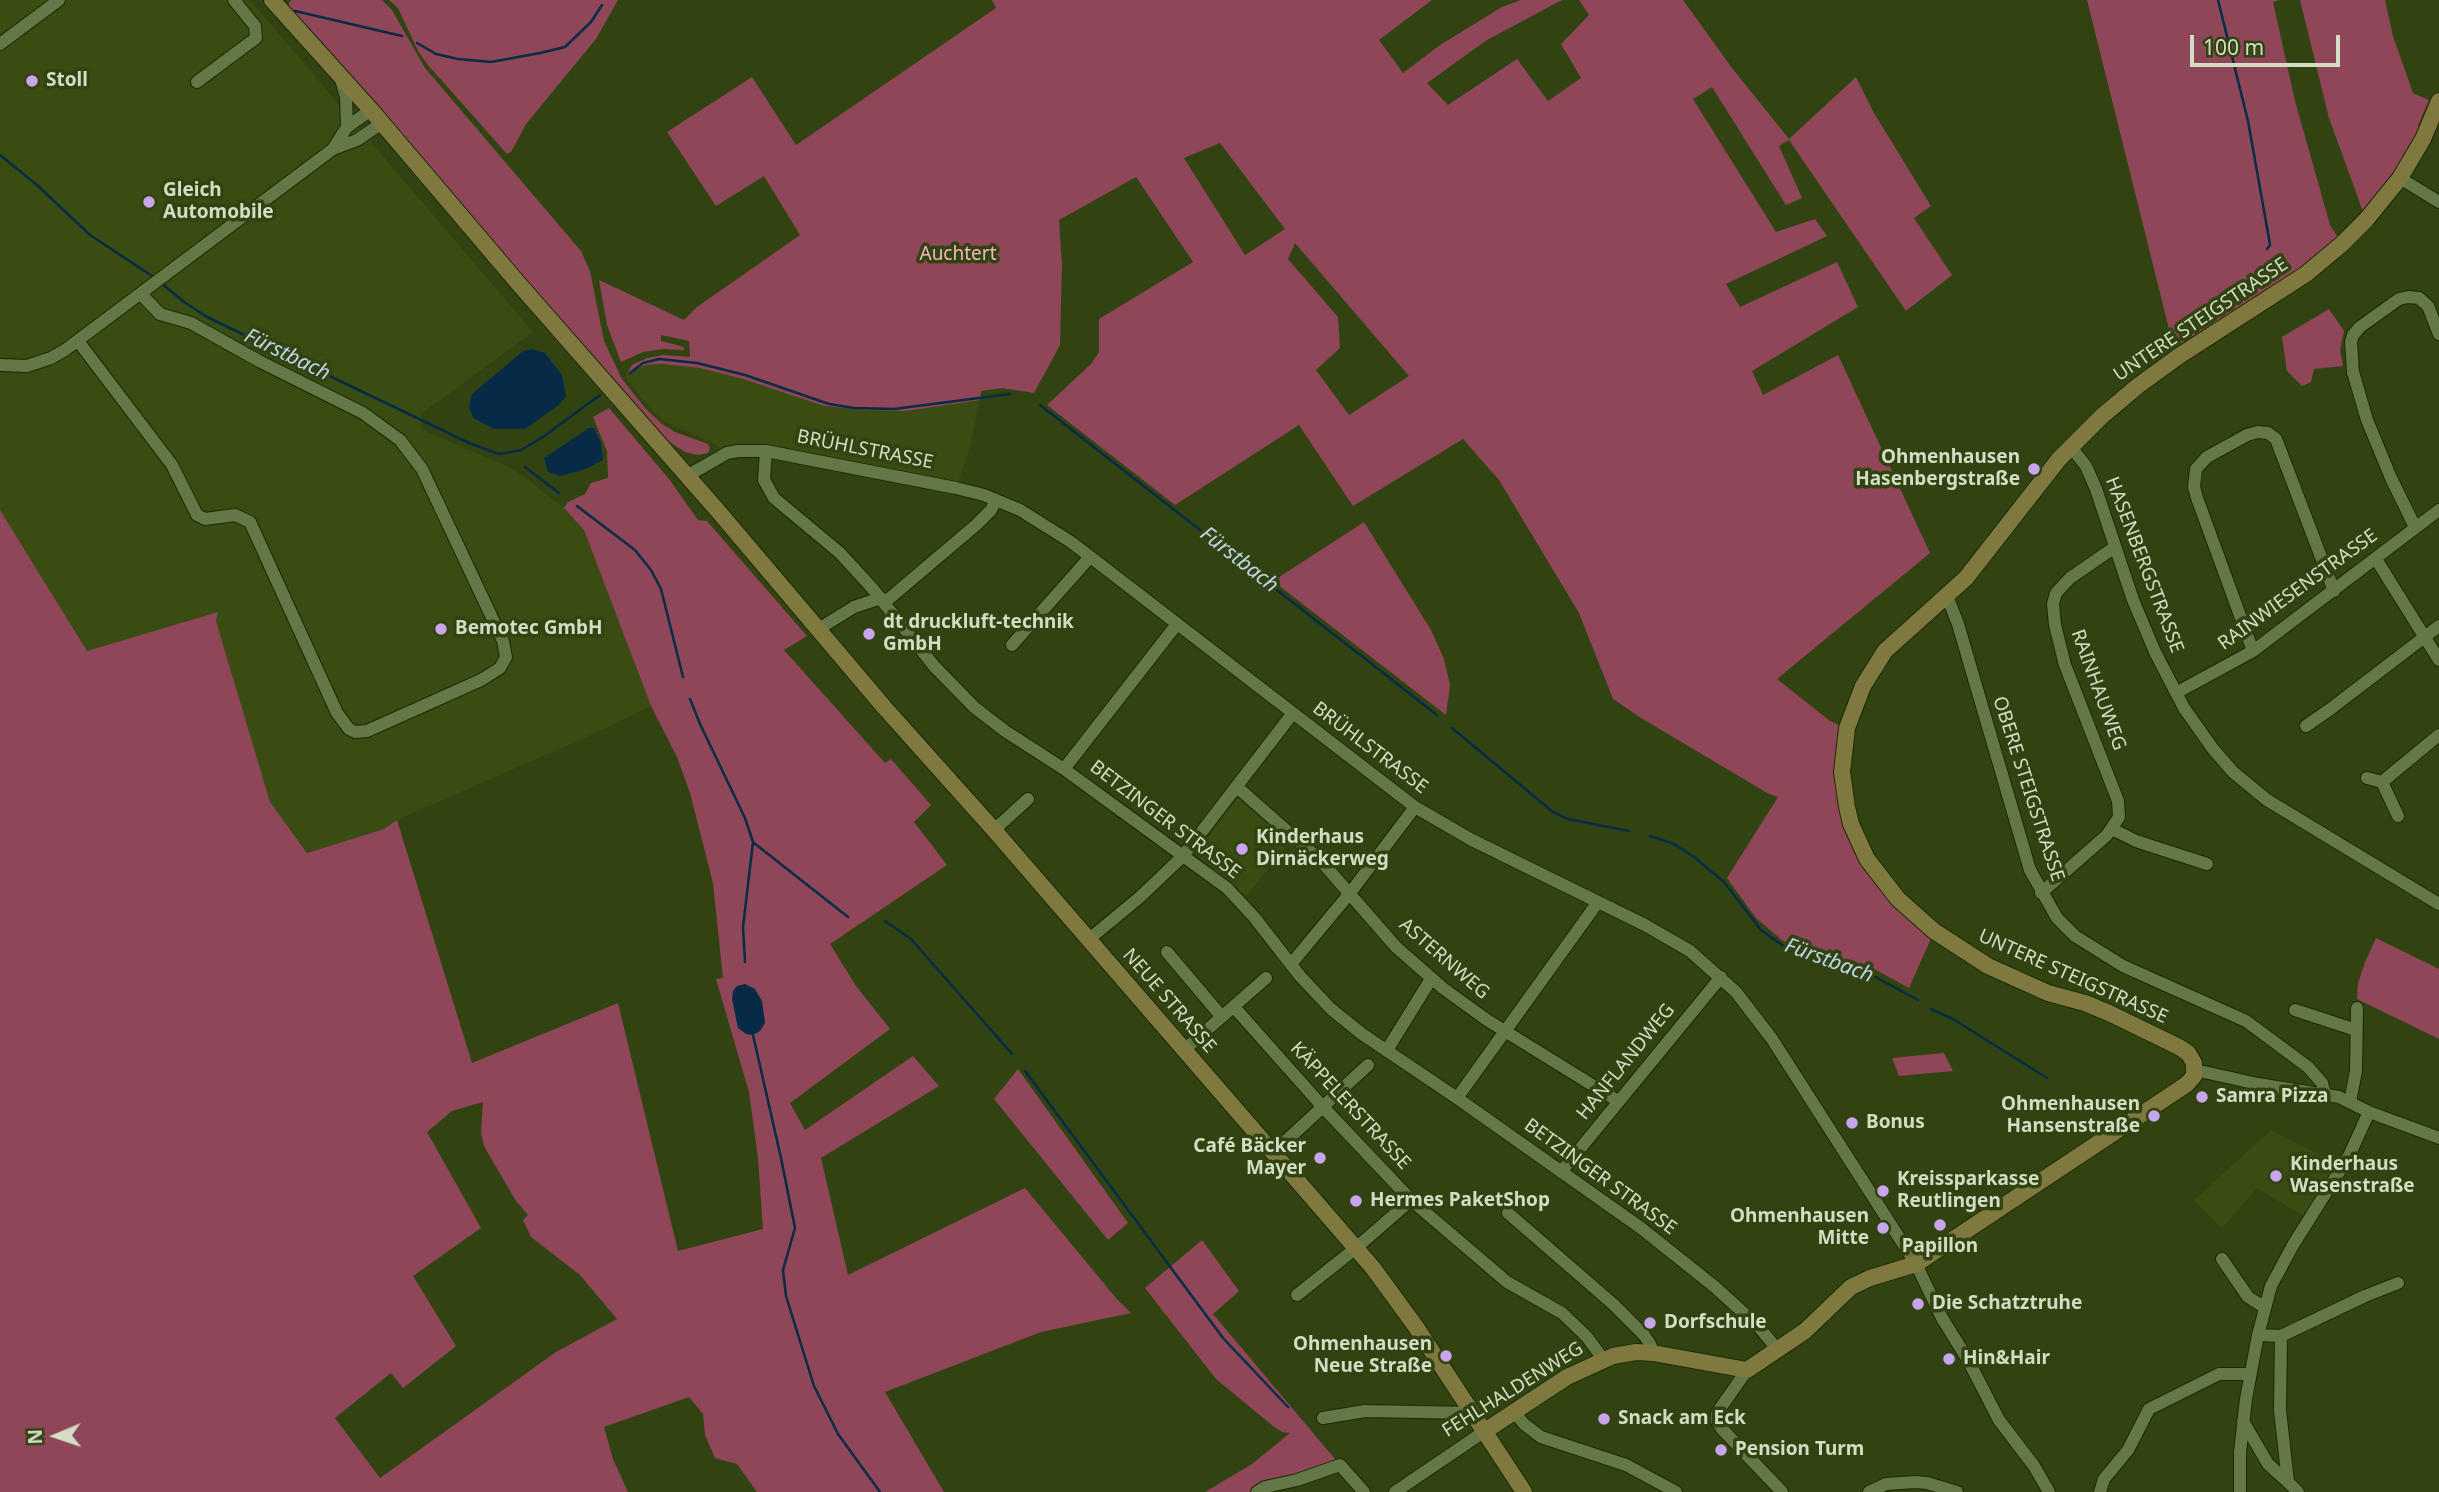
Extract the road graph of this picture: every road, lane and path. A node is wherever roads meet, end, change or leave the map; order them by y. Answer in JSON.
{"nodes":[{"id":1,"x":59,"y":0,"type":"edge"},
{"id":2,"x":234,"y":0,"type":"edge"},
{"id":3,"x":272,"y":0,"type":"edge"},
{"id":4,"x":0,"y":44,"type":"edge"},
{"id":5,"x":340,"y":76,"type":"junction"},
{"id":6,"x":197,"y":82,"type":"dead end"},
{"id":7,"x":2439,"y":101,"type":"edge"},
{"id":8,"x":371,"y":110,"type":"junction"},
{"id":9,"x":382,"y":123,"type":"junction"},
{"id":10,"x":347,"y":127,"type":"junction"},
{"id":11,"x":333,"y":149,"type":"junction"},
{"id":12,"x":2400,"y":178,"type":"junction"},
{"id":13,"x":2439,"y":202,"type":"edge"},
{"id":14,"x":145,"y":291,"type":"junction"},
{"id":15,"x":2439,"y":334,"type":"edge"},
{"id":16,"x":78,"y":341,"type":"junction"},
{"id":17,"x":0,"y":365,"type":"edge"},
{"id":18,"x":2071,"y":447,"type":"junction"},
{"id":19,"x":766,"y":451,"type":"junction"},
{"id":20,"x":687,"y":476,"type":"junction"},
{"id":21,"x":996,"y":500,"type":"junction"},
{"id":22,"x":2439,"y":510,"type":"edge"},
{"id":23,"x":2415,"y":527,"type":"junction"},
{"id":24,"x":2115,"y":547,"type":"junction"},
{"id":25,"x":1090,"y":557,"type":"junction"},
{"id":26,"x":2376,"y":559,"type":"junction"},
{"id":27,"x":2334,"y":591,"type":"junction"},
{"id":28,"x":1947,"y":596,"type":"junction"},
{"id":29,"x":882,"y":601,"type":"junction"},
{"id":30,"x":1177,"y":624,"type":"junction"},
{"id":31,"x":2439,"y":626,"type":"edge"},
{"id":32,"x":817,"y":630,"type":"junction"},
{"id":33,"x":2424,"y":636,"type":"junction"},
{"id":34,"x":1012,"y":645,"type":"dead end"},
{"id":35,"x":2253,"y":651,"type":"junction"},
{"id":36,"x":2439,"y":660,"type":"edge"},
{"id":37,"x":2176,"y":693,"type":"junction"},
{"id":38,"x":1293,"y":713,"type":"junction"},
{"id":39,"x":2306,"y":726,"type":"dead end"},
{"id":40,"x":2439,"y":735,"type":"edge"},
{"id":41,"x":1065,"y":769,"type":"junction"},
{"id":42,"x":2367,"y":778,"type":"dead end"},
{"id":43,"x":2382,"y":782,"type":"junction"},
{"id":44,"x":1237,"y":787,"type":"junction"},
{"id":45,"x":1028,"y":799,"type":"dead end"},
{"id":46,"x":1415,"y":807,"type":"junction"},
{"id":47,"x":2398,"y":816,"type":"dead end"},
{"id":48,"x":2112,"y":829,"type":"junction"},
{"id":49,"x":994,"y":830,"type":"junction"},
{"id":50,"x":1184,"y":856,"type":"junction"},
{"id":51,"x":2207,"y":863,"type":"dead end"},
{"id":52,"x":1350,"y":893,"type":"junction"},
{"id":53,"x":2041,"y":893,"type":"junction"},
{"id":54,"x":1598,"y":902,"type":"junction"},
{"id":55,"x":2439,"y":904,"type":"edge"},
{"id":56,"x":1088,"y":940,"type":"junction"},
{"id":57,"x":1167,"y":952,"type":"dead end"},
{"id":58,"x":1291,"y":964,"type":"junction"},
{"id":59,"x":1721,"y":977,"type":"junction"},
{"id":60,"x":1266,"y":978,"type":"dead end"},
{"id":61,"x":1432,"y":979,"type":"junction"},
{"id":62,"x":1234,"y":1007,"type":"junction"},
{"id":63,"x":2357,"y":1008,"type":"dead end"},
{"id":64,"x":2295,"y":1010,"type":"dead end"},
{"id":65,"x":1222,"y":1017,"type":"junction"},
{"id":66,"x":2356,"y":1030,"type":"junction"},
{"id":67,"x":1506,"y":1032,"type":"junction"},
{"id":68,"x":1184,"y":1050,"type":"junction"},
{"id":69,"x":1387,"y":1050,"type":"junction"},
{"id":70,"x":1368,"y":1065,"type":"dead end"},
{"id":71,"x":2195,"y":1070,"type":"junction"},
{"id":72,"x":2325,"y":1094,"type":"junction"},
{"id":73,"x":1457,"y":1098,"type":"junction"},
{"id":74,"x":1618,"y":1101,"type":"junction"},
{"id":75,"x":2350,"y":1101,"type":"junction"},
{"id":76,"x":1322,"y":1106,"type":"junction"},
{"id":77,"x":2369,"y":1112,"type":"junction"},
{"id":78,"x":2439,"y":1138,"type":"edge"},
{"id":79,"x":1274,"y":1152,"type":"junction"},
{"id":80,"x":1561,"y":1172,"type":"junction"},
{"id":81,"x":1411,"y":1200,"type":"junction"},
{"id":82,"x":1508,"y":1213,"type":"dead end"},
{"id":83,"x":1356,"y":1248,"type":"junction"},
{"id":84,"x":2222,"y":1259,"type":"dead end"},
{"id":85,"x":1916,"y":1264,"type":"junction"},
{"id":86,"x":2398,"y":1283,"type":"dead end"},
{"id":87,"x":1297,"y":1295,"type":"dead end"},
{"id":88,"x":2264,"y":1307,"type":"junction"},
{"id":89,"x":2258,"y":1335,"type":"junction"},
{"id":90,"x":2281,"y":1336,"type":"junction"},
{"id":91,"x":1776,"y":1349,"type":"junction"},
{"id":92,"x":1653,"y":1353,"type":"junction"},
{"id":93,"x":1603,"y":1359,"type":"junction"},
{"id":94,"x":1747,"y":1370,"type":"junction"},
{"id":95,"x":2250,"y":1374,"type":"junction"},
{"id":96,"x":1514,"y":1412,"type":"junction"},
{"id":97,"x":1473,"y":1413,"type":"junction"},
{"id":98,"x":1323,"y":1418,"type":"dead end"},
{"id":99,"x":2243,"y":1421,"type":"junction"},
{"id":100,"x":1485,"y":1431,"type":"junction"},
{"id":101,"x":1297,"y":1480,"type":"junction"},
{"id":102,"x":2288,"y":1482,"type":"junction"},
{"id":103,"x":1402,"y":1490,"type":"edge"},
{"id":104,"x":1256,"y":1492,"type":"edge"},
{"id":105,"x":1307,"y":1492,"type":"edge"},
{"id":106,"x":1364,"y":1492,"type":"edge"},
{"id":107,"x":1524,"y":1492,"type":"edge"},
{"id":108,"x":1676,"y":1492,"type":"edge"},
{"id":109,"x":1782,"y":1492,"type":"edge"},
{"id":110,"x":1869,"y":1492,"type":"edge"},
{"id":111,"x":1956,"y":1492,"type":"edge"},
{"id":112,"x":2049,"y":1492,"type":"edge"},
{"id":113,"x":2100,"y":1492,"type":"edge"},
{"id":114,"x":2240,"y":1492,"type":"edge"},
{"id":115,"x":2298,"y":1492,"type":"edge"}],
"edges":[{"from":1,"to":4,"type":"street"},
{"from":2,"to":6,"type":"street"},
{"from":3,"to":5,"type":"street","name":"NEUE STRASSE"},
{"from":5,"to":8,"type":"street","name":"NEUE STRASSE"},
{"from":5,"to":10,"type":"street"},
{"from":7,"to":12,"type":"street","name":"UNTERE STEIGSTRASSE"},
{"from":8,"to":9,"type":"street","name":"NEUE STRASSE"},
{"from":8,"to":10,"type":"street"},
{"from":9,"to":11,"type":"street"},
{"from":9,"to":20,"type":"street","name":"NEUE STRASSE"},
{"from":10,"to":11,"type":"street"},
{"from":11,"to":14,"type":"street"},
{"from":12,"to":13,"type":"street"},
{"from":12,"to":18,"type":"street","name":"UNTERE STEIGSTRASSE"},
{"from":14,"to":16,"type":"street"},
{"from":14,"to":16,"type":"street"},
{"from":15,"to":23,"type":"street"},
{"from":16,"to":17,"type":"street"},
{"from":18,"to":24,"type":"street","name":"HASENBERGSTRASSE"},
{"from":18,"to":28,"type":"street","name":"UNTERE STEIGSTRASSE"},
{"from":19,"to":20,"type":"street","name":"BRÜHLSTRASSE"},
{"from":19,"to":21,"type":"street","name":"BRÜHLSTRASSE"},
{"from":19,"to":29,"type":"street","name":"BETZINGER STRASSE"},
{"from":20,"to":32,"type":"street","name":"NEUE STRASSE"},
{"from":21,"to":25,"type":"street","name":"BRÜHLSTRASSE"},
{"from":21,"to":29,"type":"street"},
{"from":22,"to":23,"type":"street","name":"RAINWIESENSTRASSE"},
{"from":23,"to":26,"type":"street","name":"RAINWIESENSTRASSE"},
{"from":24,"to":37,"type":"street","name":"HASENBERGSTRASSE"},
{"from":24,"to":48,"type":"street","name":"RAINHAUWEG"},
{"from":25,"to":30,"type":"street","name":"BRÜHLSTRASSE"},
{"from":25,"to":34,"type":"street"},
{"from":26,"to":27,"type":"street","name":"RAINWIESENSTRASSE"},
{"from":26,"to":33,"type":"street"},
{"from":27,"to":35,"type":"street","name":"RAINWIESENSTRASSE"},
{"from":27,"to":35,"type":"street"},
{"from":28,"to":53,"type":"street","name":"OBERE STEIGSTRASSE"},
{"from":28,"to":71,"type":"street","name":"UNTERE STEIGSTRASSE"},
{"from":29,"to":32,"type":"street"},
{"from":29,"to":41,"type":"street","name":"BETZINGER STRASSE"},
{"from":30,"to":38,"type":"street","name":"BRÜHLSTRASSE"},
{"from":30,"to":41,"type":"street"},
{"from":31,"to":33,"type":"street"},
{"from":32,"to":49,"type":"street","name":"NEUE STRASSE"},
{"from":33,"to":36,"type":"street"},
{"from":33,"to":39,"type":"street"},
{"from":35,"to":37,"type":"street","name":"RAINWIESENSTRASSE"},
{"from":37,"to":55,"type":"street","name":"HASENBERGSTRASSE"},
{"from":38,"to":44,"type":"street"},
{"from":38,"to":46,"type":"street","name":"BRÜHLSTRASSE"},
{"from":40,"to":43,"type":"street"},
{"from":41,"to":50,"type":"street","name":"BETZINGER STRASSE"},
{"from":42,"to":43,"type":"street"},
{"from":43,"to":47,"type":"street"},
{"from":44,"to":50,"type":"street"},
{"from":44,"to":52,"type":"street","name":"ASTERNWEG"},
{"from":45,"to":49,"type":"street"},
{"from":46,"to":52,"type":"street"},
{"from":46,"to":54,"type":"street","name":"BRÜHLSTRASSE"},
{"from":48,"to":51,"type":"street"},
{"from":48,"to":53,"type":"street"},
{"from":49,"to":56,"type":"street","name":"NEUE STRASSE"},
{"from":50,"to":56,"type":"street"},
{"from":50,"to":58,"type":"street","name":"BETZINGER STRASSE"},
{"from":52,"to":58,"type":"street"},
{"from":52,"to":61,"type":"street","name":"ASTERNWEG"},
{"from":53,"to":72,"type":"street","name":"OBERE STEIGSTRASSE"},
{"from":54,"to":59,"type":"street","name":"BRÜHLSTRASSE"},
{"from":54,"to":67,"type":"street"},
{"from":56,"to":68,"type":"street","name":"NEUE STRASSE"},
{"from":57,"to":65,"type":"street"},
{"from":58,"to":69,"type":"street","name":"BETZINGER STRASSE"},
{"from":59,"to":74,"type":"street","name":"HANFLANDWEG"},
{"from":59,"to":85,"type":"street","name":"BRÜHLSTRASSE"},
{"from":60,"to":62,"type":"street"},
{"from":61,"to":67,"type":"street","name":"ASTERNWEG"},
{"from":61,"to":69,"type":"street"},
{"from":62,"to":65,"type":"street"},
{"from":62,"to":76,"type":"street","name":"KÄPPELERSTRASSE"},
{"from":63,"to":66,"type":"street"},
{"from":64,"to":66,"type":"street"},
{"from":65,"to":68,"type":"street"},
{"from":66,"to":75,"type":"street"},
{"from":67,"to":73,"type":"street"},
{"from":67,"to":74,"type":"street","name":"ASTERNWEG"},
{"from":68,"to":79,"type":"street","name":"NEUE STRASSE"},
{"from":69,"to":73,"type":"street","name":"BETZINGER STRASSE"},
{"from":70,"to":76,"type":"street"},
{"from":71,"to":72,"type":"street"},
{"from":71,"to":85,"type":"street"},
{"from":72,"to":75,"type":"street"},
{"from":73,"to":80,"type":"street","name":"BETZINGER STRASSE"},
{"from":74,"to":80,"type":"street","name":"HANFLANDWEG"},
{"from":75,"to":77,"type":"street"},
{"from":76,"to":79,"type":"street"},
{"from":76,"to":81,"type":"street","name":"KÄPPELERSTRASSE"},
{"from":77,"to":78,"type":"street"},
{"from":77,"to":88,"type":"street"},
{"from":79,"to":83,"type":"street","name":"NEUE STRASSE"},
{"from":80,"to":91,"type":"street","name":"BETZINGER STRASSE"},
{"from":81,"to":83,"type":"street"},
{"from":81,"to":93,"type":"street","name":"KÄPPELERSTRASSE"},
{"from":82,"to":92,"type":"street"},
{"from":83,"to":87,"type":"street"},
{"from":83,"to":97,"type":"street","name":"NEUE STRASSE"},
{"from":84,"to":88,"type":"street"},
{"from":85,"to":91,"type":"street"},
{"from":85,"to":112,"type":"street","name":"BRÜHLSTRASSE"},
{"from":86,"to":90,"type":"street"},
{"from":88,"to":89,"type":"street"},
{"from":89,"to":90,"type":"street"},
{"from":89,"to":95,"type":"street"},
{"from":90,"to":102,"type":"street"},
{"from":91,"to":94,"type":"street"},
{"from":92,"to":93,"type":"street","name":"FEHLHALDENWEG"},
{"from":92,"to":94,"type":"street","name":"FEHLHALDENWEG"},
{"from":93,"to":96,"type":"street","name":"FEHLHALDENWEG"},
{"from":94,"to":109,"type":"street"},
{"from":95,"to":99,"type":"street"},
{"from":95,"to":113,"type":"street"},
{"from":96,"to":100,"type":"street","name":"FEHLHALDENWEG"},
{"from":96,"to":108,"type":"street"},
{"from":97,"to":98,"type":"street"},
{"from":97,"to":100,"type":"street","name":"NEUE STRASSE"},
{"from":99,"to":102,"type":"street"},
{"from":99,"to":114,"type":"street"},
{"from":100,"to":103,"type":"street","name":"FEHLHALDENWEG"},
{"from":100,"to":107,"type":"street","name":"NEUE STRASSE"},
{"from":101,"to":104,"type":"street"},
{"from":101,"to":105,"type":"street"},
{"from":101,"to":106,"type":"street"},
{"from":102,"to":115,"type":"street"},
{"from":110,"to":111,"type":"street"}]}
